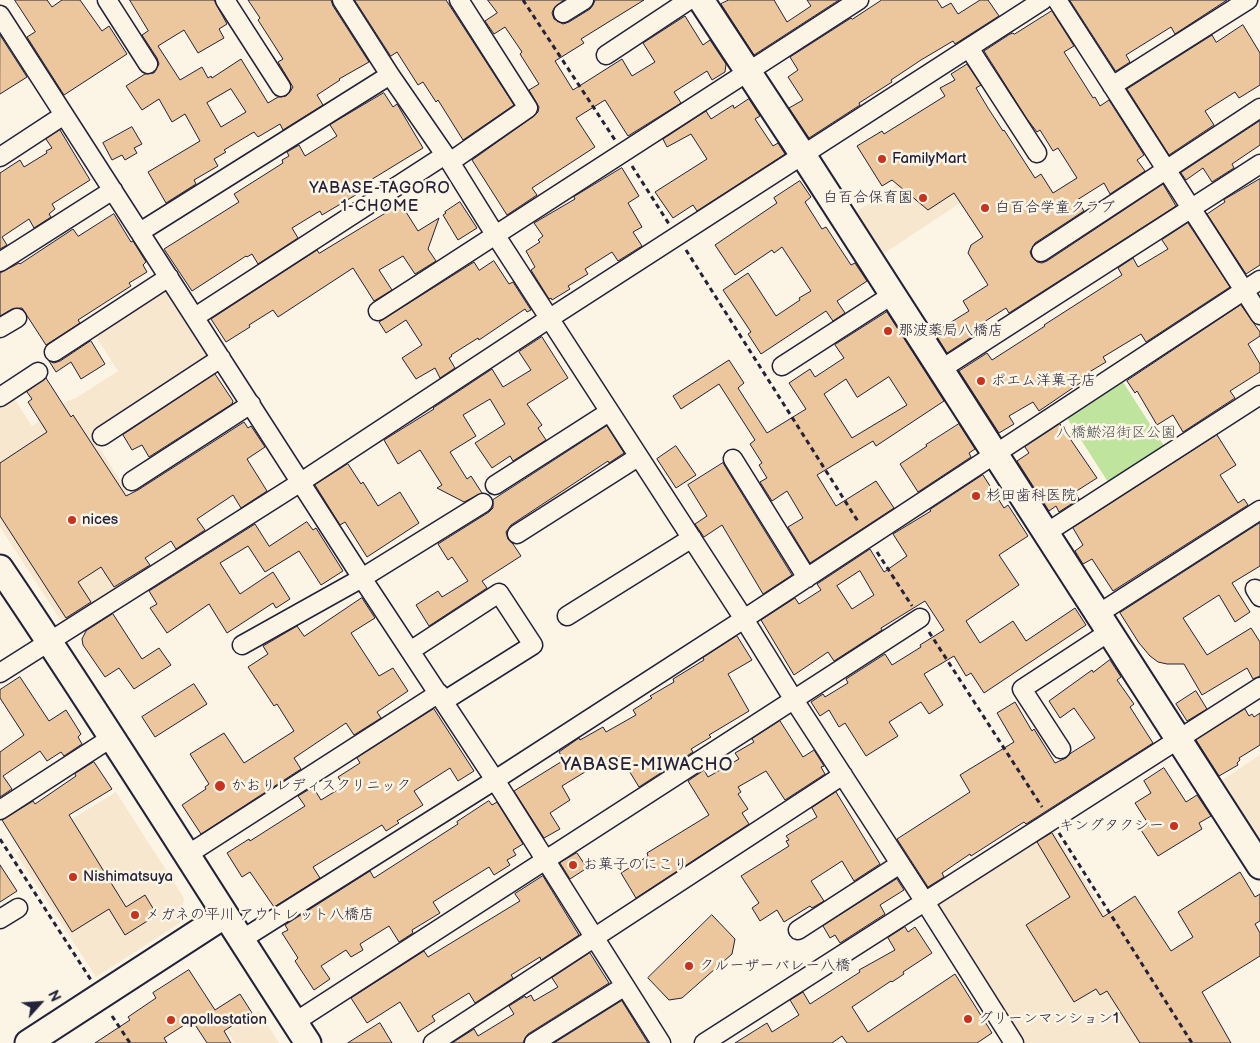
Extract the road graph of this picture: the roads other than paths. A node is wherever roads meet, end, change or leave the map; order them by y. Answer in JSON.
{"nodes":[{"id":1,"x":107,"y":0,"type":"edge"},
{"id":2,"x":226,"y":0,"type":"edge"},
{"id":3,"x":342,"y":0,"type":"edge"},
{"id":4,"x":459,"y":0,"type":"edge"},
{"id":5,"x":584,"y":0,"type":"edge"},
{"id":6,"x":689,"y":0,"type":"edge"},
{"id":7,"x":701,"y":0,"type":"edge"},
{"id":8,"x":859,"y":0,"type":"edge"},
{"id":9,"x":1043,"y":0,"type":"edge"},
{"id":10,"x":1057,"y":0,"type":"edge"},
{"id":11,"x":1248,"y":0,"type":"edge"},
{"id":12,"x":563,"y":13,"type":"dead end"},
{"id":13,"x":0,"y":15,"type":"edge"},
{"id":14,"x":969,"y":48,"type":"junction"},
{"id":15,"x":606,"y":55,"type":"dead end"},
{"id":16,"x":148,"y":64,"type":"dead end"},
{"id":17,"x":748,"y":71,"type":"junction"},
{"id":18,"x":390,"y":75,"type":"junction"},
{"id":19,"x":281,"y":86,"type":"dead end"},
{"id":20,"x":1112,"y":86,"type":"junction"},
{"id":21,"x":1260,"y":108,"type":"edge"},
{"id":22,"x":64,"y":115,"type":"junction"},
{"id":23,"x":1037,"y":153,"type":"dead end"},
{"id":24,"x":803,"y":155,"type":"junction"},
{"id":25,"x":0,"y":156,"type":"edge"},
{"id":26,"x":448,"y":158,"type":"junction"},
{"id":27,"x":1260,"y":164,"type":"edge"},
{"id":28,"x":1166,"y":170,"type":"junction"},
{"id":29,"x":113,"y":190,"type":"junction"},
{"id":30,"x":1192,"y":208,"type":"junction"},
{"id":31,"x":140,"y":232,"type":"junction"},
{"id":32,"x":496,"y":236,"type":"junction"},
{"id":33,"x":1041,"y":252,"type":"dead end"},
{"id":34,"x":0,"y":262,"type":"edge"},
{"id":35,"x":169,"y":277,"type":"junction"},
{"id":36,"x":1260,"y":280,"type":"edge"},
{"id":37,"x":1244,"y":290,"type":"junction"},
{"id":38,"x":892,"y":295,"type":"junction"},
{"id":39,"x":378,"y":311,"type":"dead end"},
{"id":40,"x":1260,"y":315,"type":"edge"},
{"id":41,"x":17,"y":318,"type":"dead end"},
{"id":42,"x":195,"y":318,"type":"junction"},
{"id":43,"x":550,"y":318,"type":"junction"},
{"id":44,"x":0,"y":328,"type":"edge"},
{"id":45,"x":54,"y":352,"type":"dead end"},
{"id":46,"x":221,"y":358,"type":"junction"},
{"id":47,"x":782,"y":366,"type":"dead end"},
{"id":48,"x":940,"y":370,"type":"junction"},
{"id":49,"x":38,"y":372,"type":"dead end"},
{"id":50,"x":1260,"y":395,"type":"edge"},
{"id":51,"x":0,"y":396,"type":"edge"},
{"id":52,"x":251,"y":404,"type":"junction"},
{"id":53,"x":609,"y":412,"type":"junction"},
{"id":54,"x":102,"y":436,"type":"dead end"},
{"id":55,"x":994,"y":454,"type":"junction"},
{"id":56,"x":638,"y":457,"type":"junction"},
{"id":57,"x":733,"y":459,"type":"dead end"},
{"id":58,"x":132,"y":481,"type":"dead end"},
{"id":59,"x":301,"y":482,"type":"junction"},
{"id":60,"x":495,"y":485,"type":"dead end"},
{"id":61,"x":483,"y":503,"type":"dead end"},
{"id":62,"x":1260,"y":510,"type":"edge"},
{"id":63,"x":1046,"y":533,"type":"junction"},
{"id":64,"x":517,"y":534,"type":"dead end"},
{"id":65,"x":692,"y":538,"type":"junction"},
{"id":66,"x":0,"y":568,"type":"edge"},
{"id":67,"x":362,"y":578,"type":"junction"},
{"id":68,"x":807,"y":578,"type":"junction"},
{"id":69,"x":566,"y":616,"type":"dead end"},
{"id":70,"x":920,"y":618,"type":"road end"},
{"id":71,"x":744,"y":619,"type":"junction"},
{"id":72,"x":1103,"y":623,"type":"junction"},
{"id":73,"x":49,"y":641,"type":"junction"},
{"id":74,"x":242,"y":646,"type":"dead end"},
{"id":75,"x":410,"y":650,"type":"junction"},
{"id":76,"x":0,"y":673,"type":"edge"},
{"id":77,"x":1260,"y":688,"type":"edge"},
{"id":78,"x":441,"y":697,"type":"junction"},
{"id":79,"x":794,"y":700,"type":"junction"},
{"id":80,"x":111,"y":738,"type":"junction"},
{"id":81,"x":1177,"y":739,"type":"junction"},
{"id":82,"x":1061,"y":749,"type":"dead end"},
{"id":83,"x":843,"y":775,"type":"junction"},
{"id":84,"x":495,"y":780,"type":"junction"},
{"id":85,"x":0,"y":810,"type":"edge"},
{"id":86,"x":187,"y":856,"type":"junction"},
{"id":87,"x":546,"y":860,"type":"junction"},
{"id":88,"x":900,"y":864,"type":"junction"},
{"id":89,"x":1260,"y":866,"type":"edge"},
{"id":90,"x":925,"y":902,"type":"junction"},
{"id":91,"x":18,"y":908,"type":"dead end"},
{"id":92,"x":226,"y":915,"type":"junction"},
{"id":93,"x":0,"y":919,"type":"edge"},
{"id":94,"x":798,"y":930,"type":"dead end"},
{"id":95,"x":594,"y":938,"type":"junction"},
{"id":96,"x":240,"y":940,"type":"junction"},
{"id":97,"x":625,"y":986,"type":"junction"},
{"id":98,"x":295,"y":1022,"type":"junction"},
{"id":99,"x":28,"y":1043,"type":"edge"},
{"id":100,"x":308,"y":1043,"type":"edge"},
{"id":101,"x":433,"y":1043,"type":"edge"},
{"id":102,"x":534,"y":1043,"type":"edge"},
{"id":103,"x":661,"y":1043,"type":"edge"},
{"id":104,"x":704,"y":1043,"type":"edge"},
{"id":105,"x":1014,"y":1043,"type":"edge"}],
"edges":[{"from":1,"to":16,"type":"street"},
{"from":2,"to":19,"type":"street"},
{"from":3,"to":18,"type":"street"},
{"from":4,"to":26,"type":"street"},
{"from":5,"to":12,"type":"street"},
{"from":6,"to":15,"type":"street"},
{"from":7,"to":17,"type":"street"},
{"from":8,"to":17,"type":"street"},
{"from":9,"to":14,"type":"street"},
{"from":10,"to":20,"type":"street"},
{"from":11,"to":20,"type":"street"},
{"from":13,"to":22,"type":"street"},
{"from":14,"to":23,"type":"street"},
{"from":14,"to":24,"type":"street"},
{"from":17,"to":24,"type":"street"},
{"from":17,"to":32,"type":"street"},
{"from":18,"to":26,"type":"street"},
{"from":18,"to":31,"type":"street"},
{"from":20,"to":28,"type":"street"},
{"from":21,"to":28,"type":"street"},
{"from":22,"to":25,"type":"street"},
{"from":22,"to":29,"type":"street"},
{"from":24,"to":38,"type":"street"},
{"from":24,"to":43,"type":"street"},
{"from":26,"to":32,"type":"street"},
{"from":26,"to":42,"type":"street"},
{"from":27,"to":30,"type":"street"},
{"from":28,"to":30,"type":"street"},
{"from":28,"to":33,"type":"street"},
{"from":29,"to":31,"type":"street"},
{"from":29,"to":34,"type":"street"},
{"from":30,"to":37,"type":"street"},
{"from":30,"to":48,"type":"street"},
{"from":31,"to":35,"type":"street"},
{"from":32,"to":39,"type":"street"},
{"from":32,"to":43,"type":"street"},
{"from":35,"to":42,"type":"street"},
{"from":35,"to":45,"type":"street"},
{"from":36,"to":37,"type":"street"},
{"from":37,"to":40,"type":"street"},
{"from":37,"to":55,"type":"street"},
{"from":38,"to":47,"type":"street"},
{"from":38,"to":48,"type":"street"},
{"from":41,"to":44,"type":"street"},
{"from":42,"to":46,"type":"street"},
{"from":43,"to":53,"type":"street"},
{"from":43,"to":59,"type":"street"},
{"from":46,"to":52,"type":"street"},
{"from":46,"to":54,"type":"street"},
{"from":48,"to":55,"type":"street"},
{"from":49,"to":51,"type":"street"},
{"from":50,"to":63,"type":"street"},
{"from":52,"to":58,"type":"street"},
{"from":52,"to":59,"type":"street"},
{"from":53,"to":56,"type":"street"},
{"from":53,"to":60,"type":"street"},
{"from":55,"to":63,"type":"street"},
{"from":55,"to":68,"type":"street"},
{"from":56,"to":64,"type":"street"},
{"from":56,"to":65,"type":"street"},
{"from":57,"to":68,"type":"street"},
{"from":59,"to":67,"type":"street"},
{"from":59,"to":73,"type":"street"},
{"from":61,"to":67,"type":"street"},
{"from":62,"to":72,"type":"street"},
{"from":63,"to":72,"type":"street"},
{"from":65,"to":69,"type":"street"},
{"from":65,"to":71,"type":"street"},
{"from":66,"to":73,"type":"street"},
{"from":67,"to":74,"type":"street"},
{"from":67,"to":75,"type":"street"},
{"from":68,"to":71,"type":"street"},
{"from":70,"to":79,"type":"street"},
{"from":71,"to":79,"type":"street"},
{"from":71,"to":84,"type":"street"},
{"from":72,"to":81,"type":"street"},
{"from":72,"to":82,"type":"street"},
{"from":73,"to":76,"type":"street"},
{"from":73,"to":80,"type":"street"},
{"from":75,"to":78,"type":"street"},
{"from":75,"to":78,"type":"street"},
{"from":77,"to":81,"type":"street"},
{"from":78,"to":84,"type":"street"},
{"from":78,"to":86,"type":"street"},
{"from":79,"to":83,"type":"street"},
{"from":79,"to":87,"type":"street"},
{"from":80,"to":85,"type":"street"},
{"from":80,"to":86,"type":"street"},
{"from":81,"to":89,"type":"street"},
{"from":81,"to":90,"type":"street"},
{"from":83,"to":88,"type":"street"},
{"from":83,"to":95,"type":"street"},
{"from":84,"to":87,"type":"street"},
{"from":84,"to":96,"type":"street"},
{"from":86,"to":92,"type":"street"},
{"from":87,"to":95,"type":"street"},
{"from":87,"to":98,"type":"street"},
{"from":88,"to":90,"type":"street"},
{"from":88,"to":94,"type":"street"},
{"from":90,"to":104,"type":"street"},
{"from":90,"to":105,"type":"street"},
{"from":91,"to":93,"type":"street"},
{"from":92,"to":96,"type":"street"},
{"from":92,"to":99,"type":"street"},
{"from":95,"to":97,"type":"street"},
{"from":95,"to":101,"type":"street"},
{"from":96,"to":98,"type":"street"},
{"from":97,"to":102,"type":"street"},
{"from":97,"to":103,"type":"street"},
{"from":98,"to":100,"type":"street"}]}
